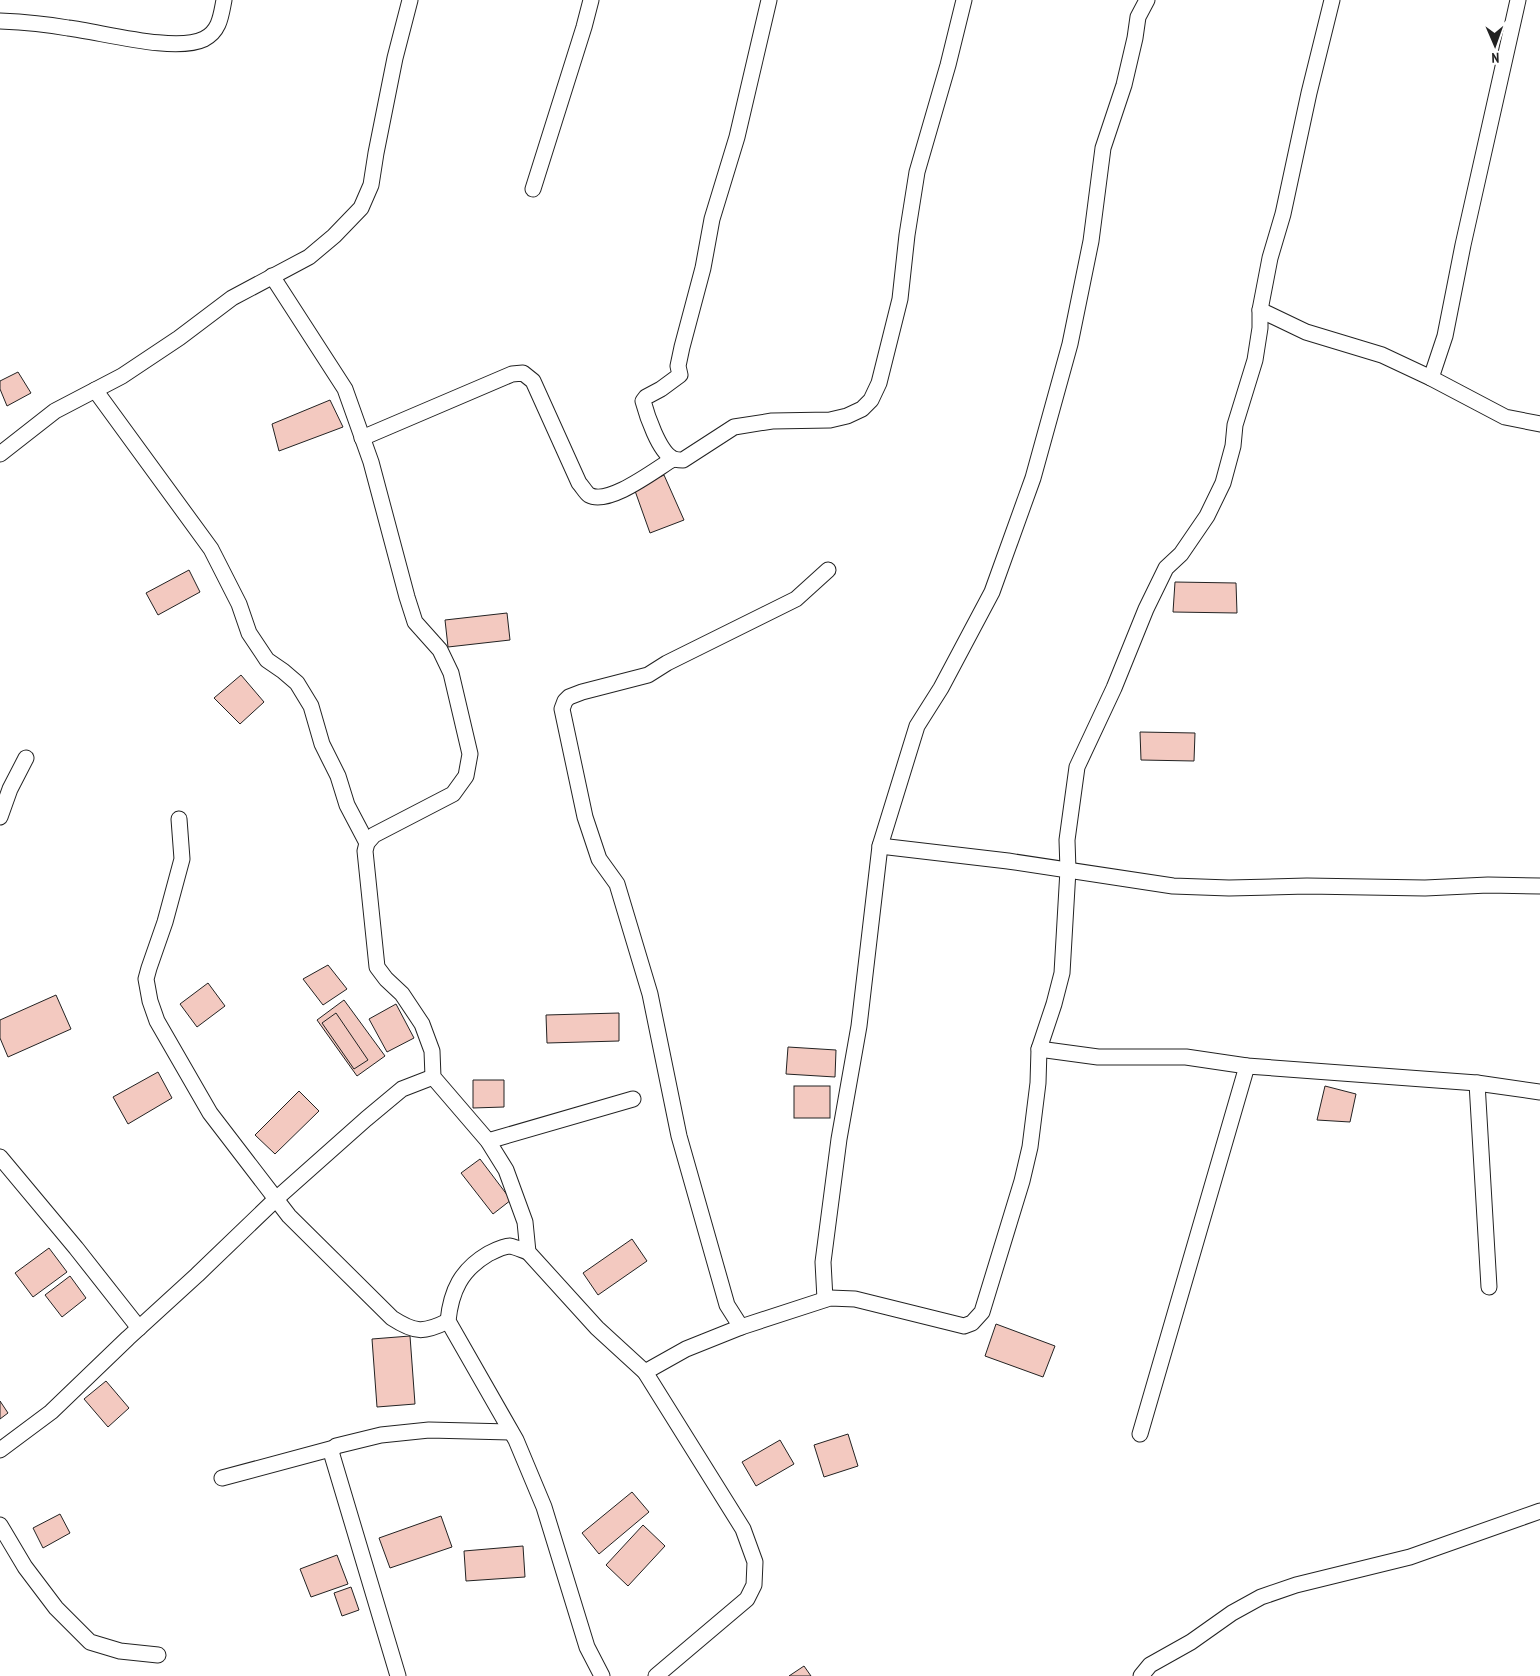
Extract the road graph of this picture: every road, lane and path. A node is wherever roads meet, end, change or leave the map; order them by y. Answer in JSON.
{"nodes":[{"id":1,"x":224,"y":0,"type":"edge"},
{"id":2,"x":410,"y":0,"type":"edge"},
{"id":3,"x":591,"y":0,"type":"edge"},
{"id":4,"x":769,"y":0,"type":"edge"},
{"id":5,"x":964,"y":0,"type":"edge"},
{"id":6,"x":1147,"y":0,"type":"edge"},
{"id":7,"x":1332,"y":0,"type":"edge"},
{"id":8,"x":1518,"y":0,"type":"edge"},
{"id":9,"x":0,"y":21,"type":"edge"},
{"id":10,"x":533,"y":189,"type":"dead end"},
{"id":11,"x":272,"y":276,"type":"junction"},
{"id":12,"x":1260,"y":310,"type":"junction"},
{"id":13,"x":1431,"y":378,"type":"junction"},
{"id":14,"x":95,"y":390,"type":"junction"},
{"id":15,"x":1540,"y":424,"type":"edge"},
{"id":16,"x":362,"y":438,"type":"junction"},
{"id":17,"x":1,"y":450,"type":"edge"},
{"id":18,"x":673,"y":459,"type":"junction"},
{"id":19,"x":828,"y":570,"type":"dead end"},
{"id":20,"x":26,"y":758,"type":"dead end"},
{"id":21,"x":0,"y":816,"type":"edge"},
{"id":22,"x":179,"y":819,"type":"dead end"},
{"id":23,"x":367,"y":843,"type":"junction"},
{"id":24,"x":880,"y":846,"type":"junction"},
{"id":25,"x":1068,"y":870,"type":"junction"},
{"id":26,"x":1540,"y":886,"type":"edge"},
{"id":27,"x":1039,"y":1049,"type":"junction"},
{"id":28,"x":1247,"y":1066,"type":"junction"},
{"id":29,"x":434,"y":1077,"type":"junction"},
{"id":30,"x":1477,"y":1083,"type":"junction"},
{"id":31,"x":1540,"y":1092,"type":"edge"},
{"id":32,"x":633,"y":1099,"type":"dead end"},
{"id":33,"x":488,"y":1141,"type":"junction"},
{"id":34,"x":0,"y":1157,"type":"edge"},
{"id":35,"x":276,"y":1198,"type":"junction"},
{"id":36,"x":528,"y":1252,"type":"junction"},
{"id":37,"x":1489,"y":1287,"type":"dead end"},
{"id":38,"x":826,"y":1299,"type":"junction"},
{"id":39,"x":448,"y":1321,"type":"junction"},
{"id":40,"x":741,"y":1327,"type":"junction"},
{"id":41,"x":139,"y":1328,"type":"junction"},
{"id":42,"x":645,"y":1372,"type":"junction"},
{"id":43,"x":511,"y":1432,"type":"junction"},
{"id":44,"x":1140,"y":1434,"type":"dead end"},
{"id":45,"x":334,"y":1448,"type":"junction"},
{"id":46,"x":0,"y":1450,"type":"edge"},
{"id":47,"x":222,"y":1478,"type":"dead end"},
{"id":48,"x":1540,"y":1511,"type":"edge"},
{"id":49,"x":0,"y":1525,"type":"edge"},
{"id":50,"x":158,"y":1655,"type":"dead end"},
{"id":51,"x":398,"y":1676,"type":"edge"},
{"id":52,"x":602,"y":1676,"type":"edge"},
{"id":53,"x":656,"y":1676,"type":"edge"},
{"id":54,"x":1141,"y":1676,"type":"edge"}],
"edges":[{"from":1,"to":9,"type":"street"},
{"from":2,"to":11,"type":"street"},
{"from":3,"to":10,"type":"street"},
{"from":4,"to":18,"type":"street"},
{"from":5,"to":18,"type":"street"},
{"from":6,"to":24,"type":"street"},
{"from":7,"to":12,"type":"street"},
{"from":8,"to":13,"type":"street"},
{"from":11,"to":14,"type":"street"},
{"from":11,"to":16,"type":"street"},
{"from":12,"to":13,"type":"street"},
{"from":12,"to":25,"type":"street"},
{"from":13,"to":15,"type":"street"},
{"from":14,"to":17,"type":"street"},
{"from":14,"to":23,"type":"street"},
{"from":16,"to":18,"type":"street"},
{"from":16,"to":23,"type":"street"},
{"from":19,"to":40,"type":"street"},
{"from":20,"to":21,"type":"street"},
{"from":22,"to":35,"type":"street"},
{"from":23,"to":29,"type":"street"},
{"from":24,"to":25,"type":"street"},
{"from":24,"to":38,"type":"street"},
{"from":25,"to":26,"type":"street"},
{"from":25,"to":27,"type":"street"},
{"from":27,"to":28,"type":"street"},
{"from":27,"to":38,"type":"street"},
{"from":28,"to":30,"type":"street"},
{"from":28,"to":44,"type":"street"},
{"from":29,"to":33,"type":"street"},
{"from":29,"to":35,"type":"street"},
{"from":30,"to":31,"type":"street"},
{"from":30,"to":37,"type":"street"},
{"from":32,"to":33,"type":"street"},
{"from":33,"to":36,"type":"street"},
{"from":34,"to":41,"type":"street"},
{"from":35,"to":39,"type":"street"},
{"from":35,"to":41,"type":"street"},
{"from":36,"to":39,"type":"street"},
{"from":36,"to":42,"type":"street"},
{"from":38,"to":40,"type":"street"},
{"from":39,"to":43,"type":"street"},
{"from":40,"to":42,"type":"street"},
{"from":41,"to":46,"type":"street"},
{"from":42,"to":53,"type":"street"},
{"from":43,"to":45,"type":"street"},
{"from":43,"to":52,"type":"street"},
{"from":45,"to":47,"type":"street"},
{"from":45,"to":51,"type":"street"},
{"from":48,"to":54,"type":"street"},
{"from":49,"to":50,"type":"street"}]}
